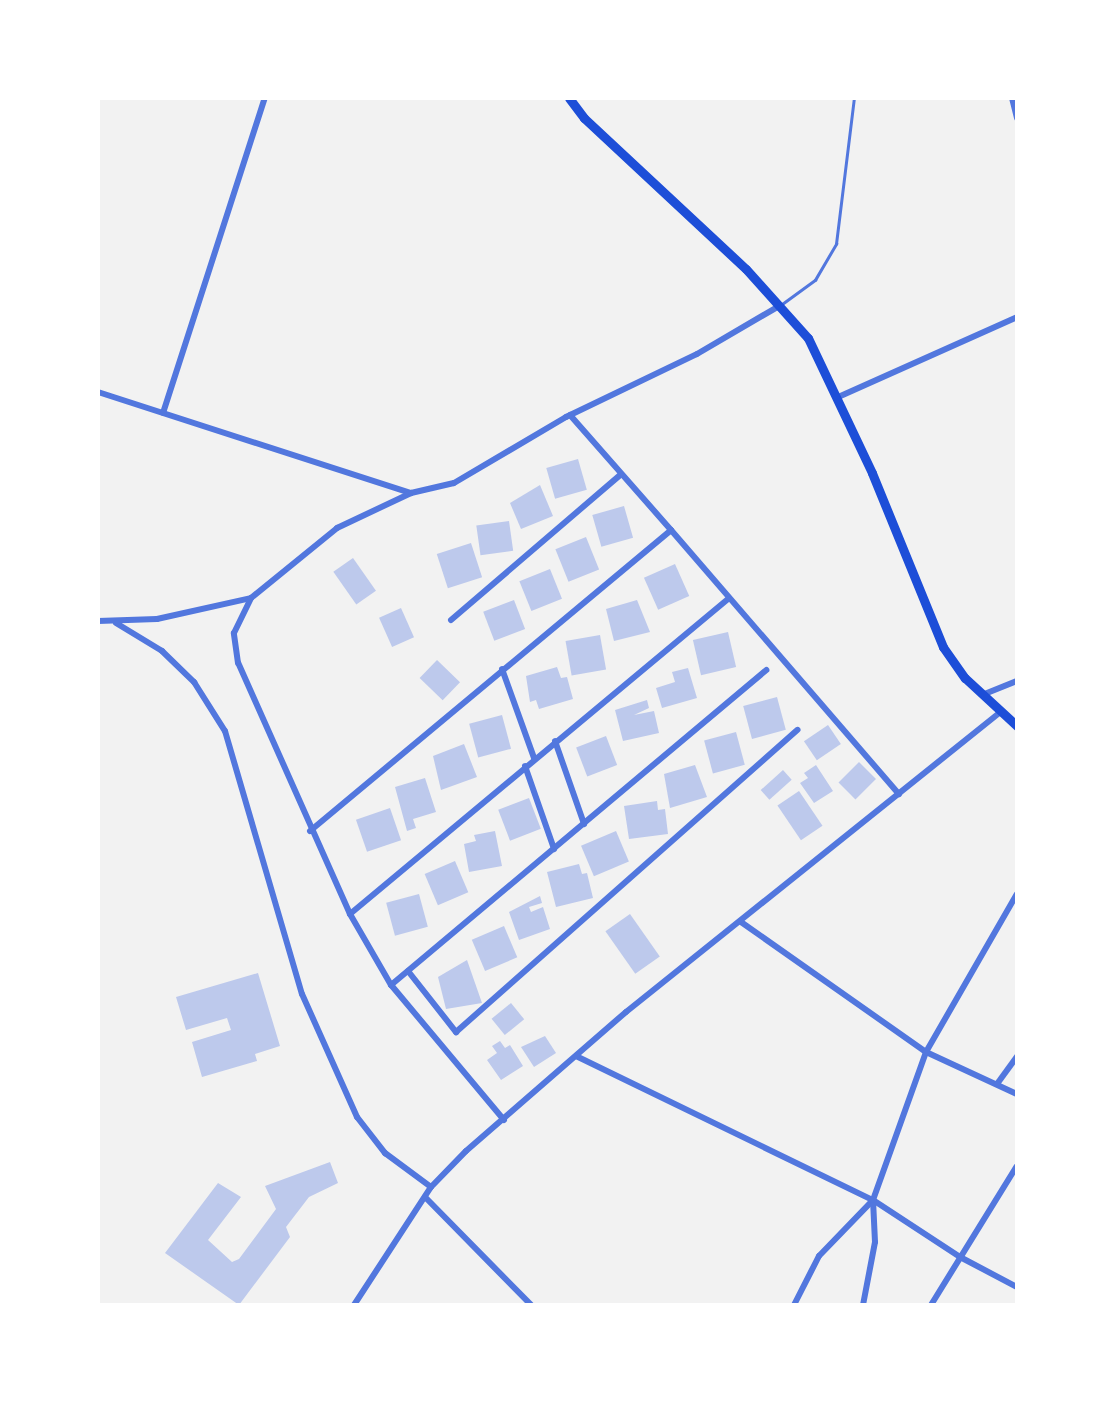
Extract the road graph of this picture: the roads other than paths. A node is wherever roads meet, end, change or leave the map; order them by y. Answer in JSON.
{"nodes":[{"id":1,"x":265,"y":98,"type":"edge"},
{"id":2,"x":569,"y":98,"type":"edge"},
{"id":3,"x":854,"y":98,"type":"edge"},
{"id":4,"x":1012,"y":98,"type":"edge"},
{"id":5,"x":1017,"y":118,"type":"edge"},
{"id":6,"x":779,"y":306,"type":"junction"},
{"id":7,"x":1017,"y":317,"type":"edge"},
{"id":8,"x":98,"y":392,"type":"edge"},
{"id":9,"x":836,"y":398,"type":"junction"},
{"id":10,"x":163,"y":413,"type":"junction"},
{"id":11,"x":570,"y":415,"type":"junction"},
{"id":12,"x":620,"y":475,"type":"junction"},
{"id":13,"x":411,"y":493,"type":"junction"},
{"id":14,"x":671,"y":530,"type":"junction"},
{"id":15,"x":251,"y":598,"type":"junction"},
{"id":16,"x":728,"y":599,"type":"junction"},
{"id":17,"x":451,"y":620,"type":"dead end"},
{"id":18,"x":98,"y":621,"type":"edge"},
{"id":19,"x":116,"y":623,"type":"junction"},
{"id":20,"x":502,"y":669,"type":"junction"},
{"id":21,"x":766,"y":670,"type":"dead end"},
{"id":22,"x":1017,"y":681,"type":"edge"},
{"id":23,"x":982,"y":695,"type":"junction"},
{"id":24,"x":1000,"y":712,"type":"junction"},
{"id":25,"x":1017,"y":726,"type":"edge"},
{"id":26,"x":797,"y":730,"type":"dead end"},
{"id":27,"x":555,"y":741,"type":"junction"},
{"id":28,"x":534,"y":758,"type":"junction"},
{"id":29,"x":525,"y":766,"type":"junction"},
{"id":30,"x":899,"y":794,"type":"junction"},
{"id":31,"x":584,"y":824,"type":"junction"},
{"id":32,"x":310,"y":831,"type":"junction"},
{"id":33,"x":554,"y":849,"type":"junction"},
{"id":34,"x":1017,"y":894,"type":"edge"},
{"id":35,"x":350,"y":914,"type":"junction"},
{"id":36,"x":741,"y":922,"type":"junction"},
{"id":37,"x":408,"y":971,"type":"junction"},
{"id":38,"x":391,"y":985,"type":"junction"},
{"id":39,"x":926,"y":1052,"type":"junction"},
{"id":40,"x":576,"y":1056,"type":"junction"},
{"id":41,"x":1017,"y":1056,"type":"edge"},
{"id":42,"x":998,"y":1084,"type":"junction"},
{"id":43,"x":1017,"y":1094,"type":"edge"},
{"id":44,"x":504,"y":1120,"type":"junction"},
{"id":45,"x":1017,"y":1166,"type":"edge"},
{"id":46,"x":1012,"y":1173,"type":"junction"},
{"id":47,"x":1017,"y":1183,"type":"edge"},
{"id":48,"x":430,"y":1187,"type":"junction"},
{"id":49,"x":425,"y":1197,"type":"junction"},
{"id":50,"x":873,"y":1200,"type":"junction"},
{"id":51,"x":960,"y":1256,"type":"junction"},
{"id":52,"x":1017,"y":1287,"type":"edge"},
{"id":53,"x":354,"y":1305,"type":"edge"},
{"id":54,"x":531,"y":1305,"type":"edge"},
{"id":55,"x":794,"y":1305,"type":"edge"},
{"id":56,"x":863,"y":1305,"type":"edge"},
{"id":57,"x":930,"y":1305,"type":"edge"}],
"edges":[{"from":1,"to":10,"type":"street"},
{"from":2,"to":6,"type":"main road"},
{"from":3,"to":6,"type":"lane"},
{"from":4,"to":5,"type":"street"},
{"from":6,"to":9,"type":"main road"},
{"from":6,"to":11,"type":"street"},
{"from":7,"to":9,"type":"street"},
{"from":8,"to":10,"type":"street"},
{"from":9,"to":23,"type":"main road"},
{"from":10,"to":13,"type":"street"},
{"from":11,"to":12,"type":"street"},
{"from":11,"to":13,"type":"street"},
{"from":12,"to":14,"type":"street"},
{"from":12,"to":17,"type":"street"},
{"from":13,"to":15,"type":"street"},
{"from":14,"to":16,"type":"street"},
{"from":14,"to":20,"type":"street"},
{"from":15,"to":19,"type":"street"},
{"from":15,"to":32,"type":"street"},
{"from":16,"to":27,"type":"street"},
{"from":16,"to":30,"type":"street"},
{"from":18,"to":19,"type":"street"},
{"from":19,"to":48,"type":"street"},
{"from":20,"to":28,"type":"street"},
{"from":20,"to":32,"type":"street"},
{"from":21,"to":31,"type":"street"},
{"from":22,"to":23,"type":"street"},
{"from":23,"to":24,"type":"main road"},
{"from":24,"to":25,"type":"main road"},
{"from":24,"to":30,"type":"street"},
{"from":26,"to":37,"type":"street"},
{"from":27,"to":28,"type":"street"},
{"from":27,"to":31,"type":"street"},
{"from":28,"to":29,"type":"street"},
{"from":29,"to":33,"type":"street"},
{"from":29,"to":35,"type":"street"},
{"from":30,"to":36,"type":"street"},
{"from":31,"to":33,"type":"street"},
{"from":32,"to":35,"type":"street"},
{"from":33,"to":37,"type":"street"},
{"from":34,"to":39,"type":"street"},
{"from":35,"to":38,"type":"street"},
{"from":36,"to":39,"type":"street"},
{"from":36,"to":40,"type":"street"},
{"from":37,"to":38,"type":"street"},
{"from":38,"to":44,"type":"street"},
{"from":39,"to":42,"type":"street"},
{"from":39,"to":50,"type":"street"},
{"from":40,"to":44,"type":"street"},
{"from":40,"to":50,"type":"street"},
{"from":41,"to":42,"type":"street"},
{"from":42,"to":43,"type":"street"},
{"from":44,"to":48,"type":"street"},
{"from":45,"to":46,"type":"street"},
{"from":46,"to":47,"type":"street"},
{"from":46,"to":51,"type":"street"},
{"from":48,"to":49,"type":"street"},
{"from":49,"to":53,"type":"street"},
{"from":49,"to":54,"type":"street"},
{"from":50,"to":51,"type":"street"},
{"from":50,"to":55,"type":"street"},
{"from":50,"to":56,"type":"street"},
{"from":51,"to":52,"type":"street"},
{"from":51,"to":57,"type":"street"}]}
